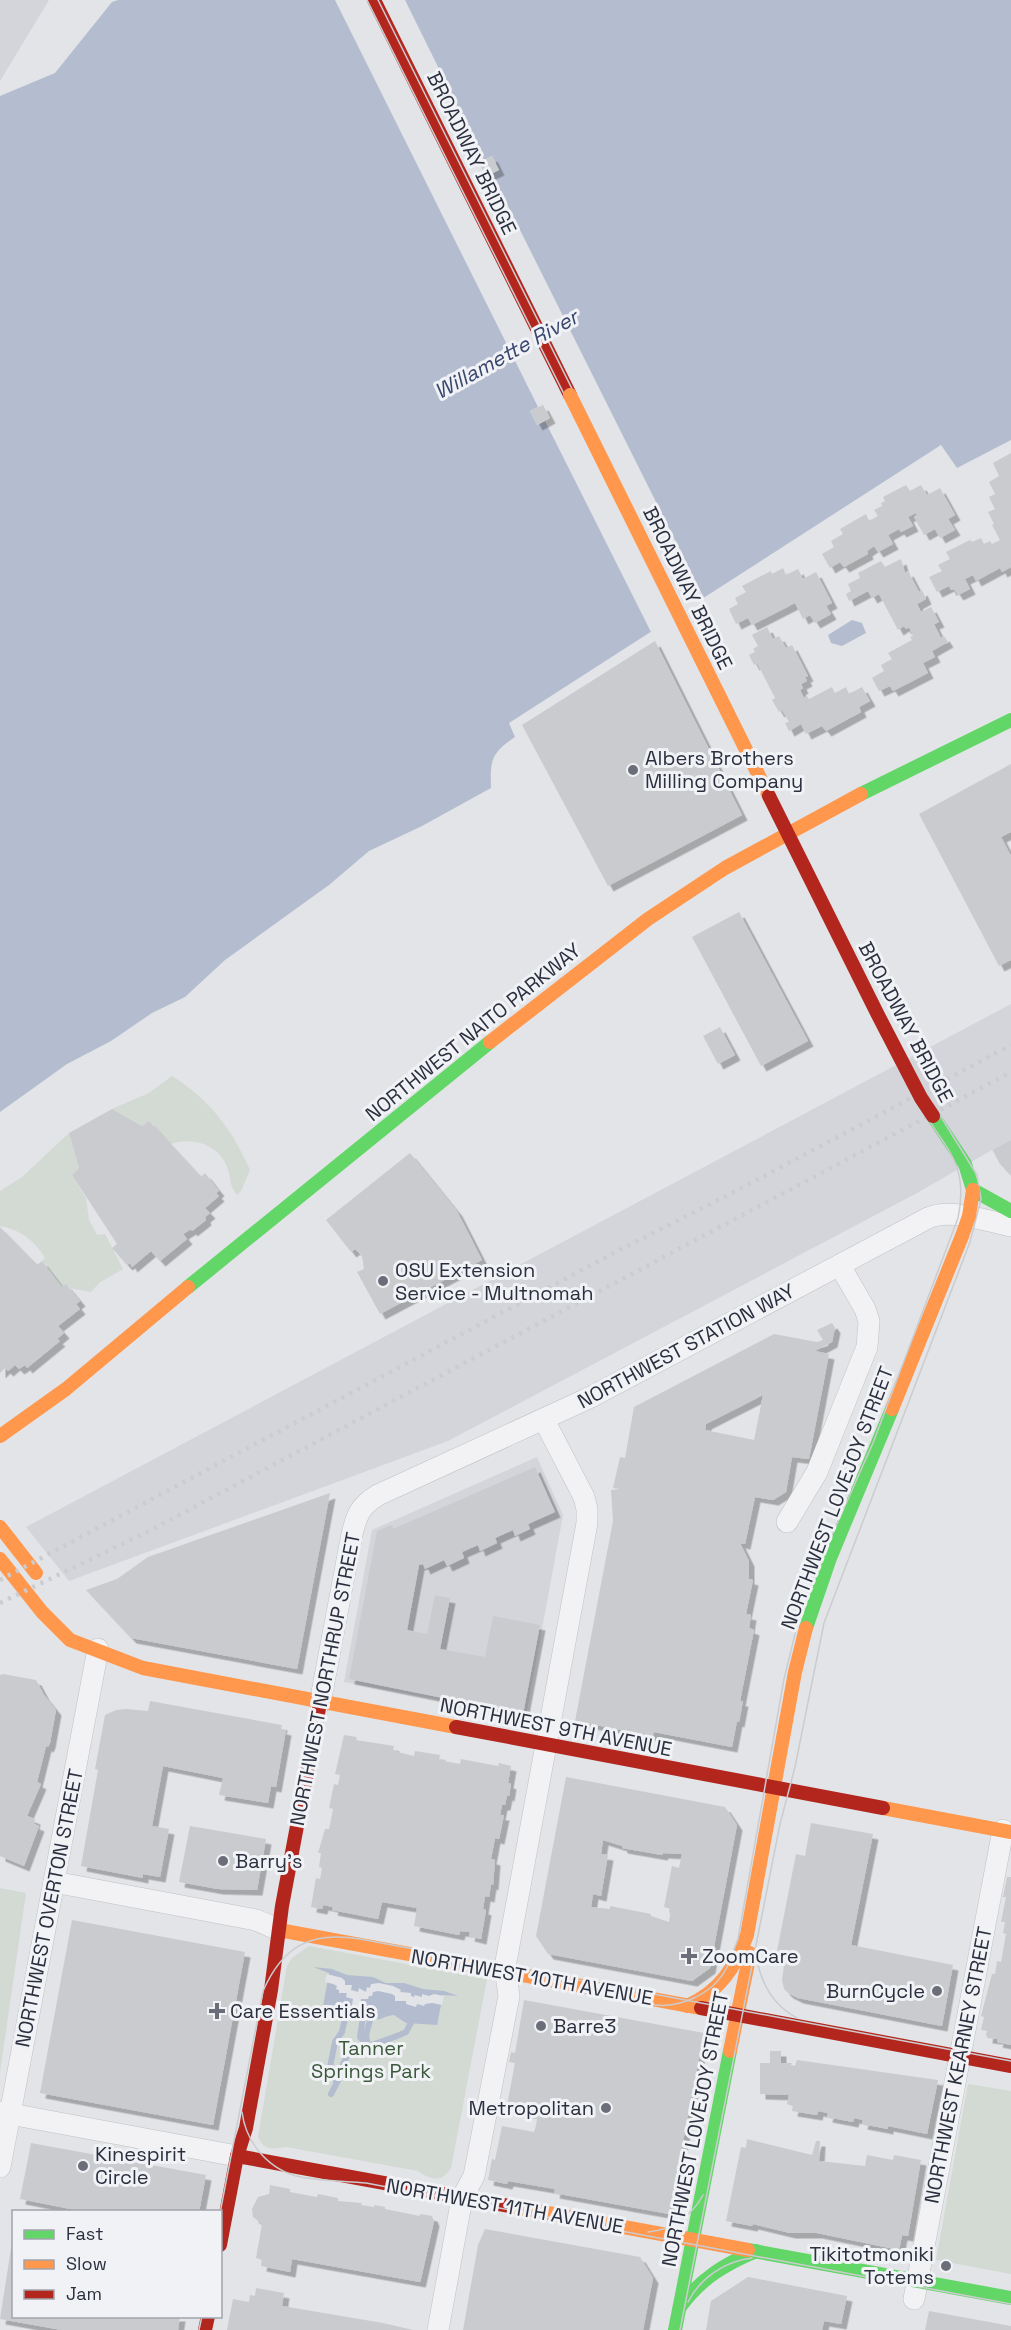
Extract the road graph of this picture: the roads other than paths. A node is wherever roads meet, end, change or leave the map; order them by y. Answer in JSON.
{"nodes":[{"id":1,"x":374,"y":0,"type":"edge"},
{"id":2,"x":1011,"y":720,"type":"edge"},
{"id":3,"x":974,"y":1190,"type":"junction"},
{"id":4,"x":1011,"y":1210,"type":"edge"},
{"id":5,"x":1011,"y":1226,"type":"edge"},
{"id":6,"x":840,"y":1266,"type":"junction"},
{"id":7,"x":544,"y":1420,"type":"junction"},
{"id":8,"x":0,"y":1436,"type":"edge"},
{"id":9,"x":365,"y":1503,"type":"joint"},
{"id":10,"x":787,"y":1522,"type":"dead end"},
{"id":11,"x":0,"y":1527,"type":"edge"},
{"id":12,"x":0,"y":1559,"type":"edge"},
{"id":13,"x":42,"y":1582,"type":"dead end"},
{"id":14,"x":93,"y":1640,"type":"junction"},
{"id":15,"x":320,"y":1703,"type":"junction"},
{"id":16,"x":547,"y":1744,"type":"junction"},
{"id":17,"x":774,"y":1788,"type":"junction"},
{"id":18,"x":1007,"y":1831,"type":"edge"},
{"id":19,"x":54,"y":1882,"type":"junction"},
{"id":20,"x":279,"y":1930,"type":"junction"},
{"id":21,"x":747,"y":1935,"type":"junction"},
{"id":22,"x":750,"y":1954,"type":"junction"},
{"id":23,"x":504,"y":1972,"type":"junction"},
{"id":24,"x":757,"y":1984,"type":"dead end"},
{"id":25,"x":687,"y":2006,"type":"junction"},
{"id":26,"x":772,"y":2008,"type":"dead end"},
{"id":27,"x":738,"y":2015,"type":"junction"},
{"id":28,"x":794,"y":2025,"type":"junction"},
{"id":29,"x":960,"y":2056,"type":"junction"},
{"id":30,"x":1011,"y":2066,"type":"edge"},
{"id":31,"x":5,"y":2113,"type":"edge"},
{"id":32,"x":237,"y":2156,"type":"junction"},
{"id":33,"x":0,"y":2167,"type":"edge"},
{"id":34,"x":462,"y":2198,"type":"junction"},
{"id":35,"x":222,"y":2235,"type":"edge"},
{"id":36,"x":692,"y":2239,"type":"junction"},
{"id":37,"x":756,"y":2251,"type":"junction"},
{"id":38,"x":916,"y":2290,"type":"junction"},
{"id":39,"x":1011,"y":2298,"type":"edge"},
{"id":40,"x":679,"y":2309,"type":"junction"},
{"id":41,"x":438,"y":2330,"type":"edge"},
{"id":42,"x":675,"y":2330,"type":"edge"}],
"edges":[{"from":1,"to":3,"type":"main road","name":"BROADWAY BRIDGE","bridge":true},
{"from":2,"to":8,"type":"main road","name":"NORTHWEST NAITO PARKWAY"},
{"from":3,"to":4,"type":"main road"},
{"from":3,"to":17,"type":"main road","name":"NORTHWEST LOVEJOY STREET","bridge":true},
{"from":5,"to":6,"type":"street","name":"NORTHWEST STATION WAY"},
{"from":6,"to":7,"type":"street","name":"NORTHWEST STATION WAY"},
{"from":6,"to":10,"type":"street"},
{"from":7,"to":9,"type":"street","name":"NORTHWEST STATION WAY"},
{"from":7,"to":16,"type":"street"},
{"from":9,"to":15,"type":"street","name":"NORTHWEST NORTHRUP STREET"},
{"from":11,"to":13,"type":"main road"},
{"from":12,"to":14,"type":"main road","name":"NORTHWEST 9TH AVENUE"},
{"from":14,"to":15,"type":"main road","name":"NORTHWEST 9TH AVENUE"},
{"from":14,"to":19,"type":"street","name":"NORTHWEST OVERTON STREET"},
{"from":15,"to":16,"type":"main road","name":"NORTHWEST 9TH AVENUE"},
{"from":15,"to":20,"type":"main road","name":"NORTHWEST NORTHRUP STREET"},
{"from":16,"to":17,"type":"main road","name":"NORTHWEST 9TH AVENUE"},
{"from":16,"to":23,"type":"street"},
{"from":17,"to":18,"type":"main road","name":"NORTHWEST 9TH AVENUE"},
{"from":17,"to":21,"type":"main road","name":"NORTHWEST LOVEJOY STREET"},
{"from":18,"to":29,"type":"street","name":"NORTHWEST KEARNEY STREET"},
{"from":19,"to":20,"type":"street","name":"NORTHWEST 10TH AVENUE"},
{"from":19,"to":31,"type":"street","name":"NORTHWEST OVERTON STREET"},
{"from":20,"to":23,"type":"main road","name":"NORTHWEST 10TH AVENUE"},
{"from":20,"to":32,"type":"main road","name":"NORTHWEST NORTHRUP STREET"},
{"from":21,"to":22,"type":"main road","name":"NORTHWEST LOVEJOY STREET"},
{"from":21,"to":25,"type":"main road","name":"NORTHWEST LOVEJOY STREET"},
{"from":22,"to":24,"type":"main road"},
{"from":22,"to":27,"type":"main road","name":"NORTHWEST LOVEJOY STREET"},
{"from":23,"to":25,"type":"main road","name":"NORTHWEST 10TH AVENUE"},
{"from":23,"to":34,"type":"street"},
{"from":25,"to":27,"type":"main road","name":"NORTHWEST 10TH AVENUE"},
{"from":26,"to":28,"type":"main road"},
{"from":27,"to":28,"type":"main road","name":"NORTHWEST 10TH AVENUE"},
{"from":27,"to":36,"type":"main road","name":"NORTHWEST LOVEJOY STREET"},
{"from":28,"to":29,"type":"main road","name":"NORTHWEST 10TH AVENUE"},
{"from":29,"to":30,"type":"main road","name":"NORTHWEST 10TH AVENUE"},
{"from":29,"to":38,"type":"street","name":"NORTHWEST KEARNEY STREET"},
{"from":31,"to":32,"type":"street","name":"NORTHWEST 11TH AVENUE"},
{"from":31,"to":33,"type":"street","name":"NORTHWEST OVERTON STREET"},
{"from":32,"to":34,"type":"main road","name":"NORTHWEST 11TH AVENUE"},
{"from":32,"to":35,"type":"main road","name":"NORTHWEST NORTHRUP STREET"},
{"from":34,"to":36,"type":"main road","name":"NORTHWEST 11TH AVENUE"},
{"from":34,"to":41,"type":"street"},
{"from":36,"to":37,"type":"main road","name":"NORTHWEST 11TH AVENUE"},
{"from":36,"to":40,"type":"main road","name":"NORTHWEST LOVEJOY STREET"},
{"from":37,"to":38,"type":"main road","name":"NORTHWEST 11TH AVENUE"},
{"from":37,"to":40,"type":"main road"},
{"from":38,"to":39,"type":"main road","name":"NORTHWEST 11TH AVENUE"},
{"from":40,"to":42,"type":"main road","name":"NORTHWEST LOVEJOY STREET"}]}
